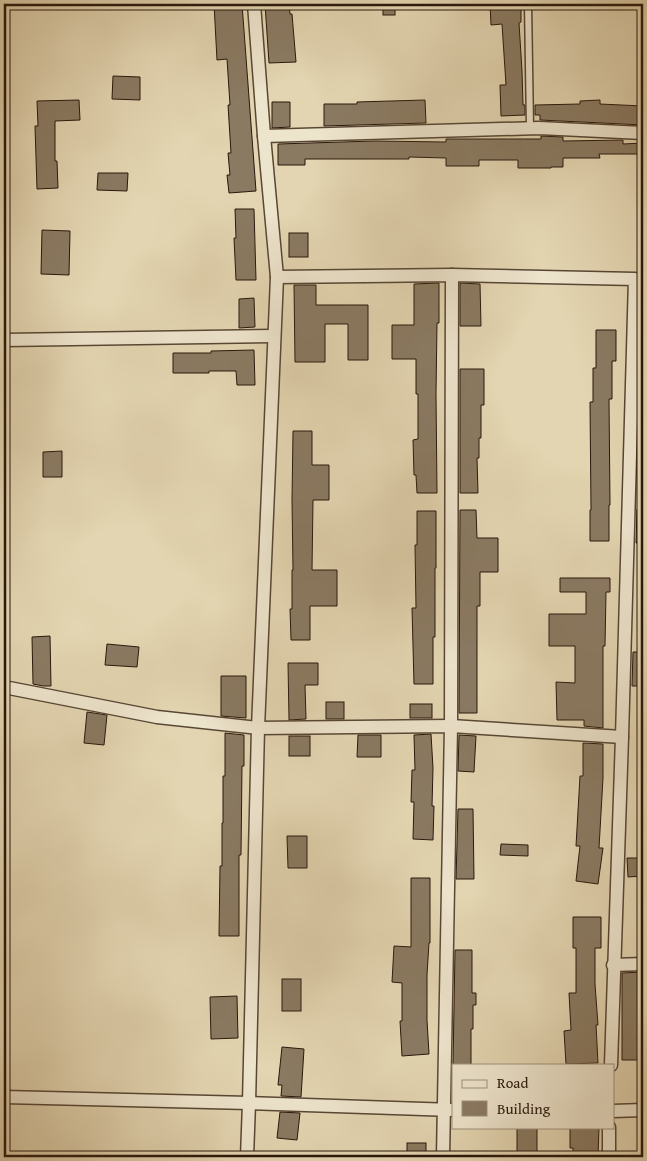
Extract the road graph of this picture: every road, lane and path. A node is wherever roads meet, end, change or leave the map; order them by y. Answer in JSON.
{"nodes":[{"id":1,"x":254,"y":4,"type":"edge"},
{"id":2,"x":528,"y":4,"type":"edge"},
{"id":3,"x":530,"y":128,"type":"junction"},
{"id":4,"x":643,"y":133,"type":"edge"},
{"id":5,"x":264,"y":136,"type":"junction"},
{"id":6,"x":452,"y":275,"type":"junction"},
{"id":7,"x":277,"y":277,"type":"junction"},
{"id":8,"x":274,"y":336,"type":"junction"},
{"id":9,"x":4,"y":340,"type":"edge"},
{"id":10,"x":638,"y":347,"type":"edge"},
{"id":11,"x":4,"y":687,"type":"edge"},
{"id":12,"x":450,"y":726,"type":"junction"},
{"id":13,"x":258,"y":728,"type":"junction"},
{"id":14,"x":622,"y":738,"type":"junction"},
{"id":15,"x":643,"y":964,"type":"edge"},
{"id":16,"x":613,"y":965,"type":"junction"},
{"id":17,"x":610,"y":1064,"type":"edge"},
{"id":18,"x":4,"y":1097,"type":"edge"},
{"id":19,"x":249,"y":1103,"type":"junction"},
{"id":20,"x":449,"y":1110,"type":"edge"},
{"id":21,"x":643,"y":1110,"type":"edge"},
{"id":22,"x":614,"y":1111,"type":"edge"},
{"id":23,"x":609,"y":1128,"type":"edge"},
{"id":24,"x":247,"y":1157,"type":"edge"},
{"id":25,"x":443,"y":1157,"type":"edge"},
{"id":26,"x":609,"y":1157,"type":"edge"}],
"edges":[{"from":1,"to":5,"type":"street"},
{"from":2,"to":3,"type":"lane"},
{"from":3,"to":4,"type":"street"},
{"from":3,"to":5,"type":"street"},
{"from":5,"to":7,"type":"street"},
{"from":6,"to":7,"type":"street"},
{"from":6,"to":10,"type":"street"},
{"from":6,"to":12,"type":"street"},
{"from":7,"to":8,"type":"street"},
{"from":8,"to":9,"type":"street"},
{"from":8,"to":13,"type":"street"},
{"from":10,"to":14,"type":"street"},
{"from":11,"to":13,"type":"street"},
{"from":12,"to":13,"type":"street"},
{"from":12,"to":14,"type":"street"},
{"from":12,"to":20,"type":"street"},
{"from":13,"to":19,"type":"street"},
{"from":14,"to":16,"type":"street"},
{"from":15,"to":16,"type":"street"},
{"from":16,"to":17,"type":"street"},
{"from":18,"to":19,"type":"street"},
{"from":19,"to":20,"type":"street"},
{"from":19,"to":24,"type":"street"},
{"from":20,"to":25,"type":"street"},
{"from":21,"to":22,"type":"street"},
{"from":23,"to":26,"type":"street"}]}
